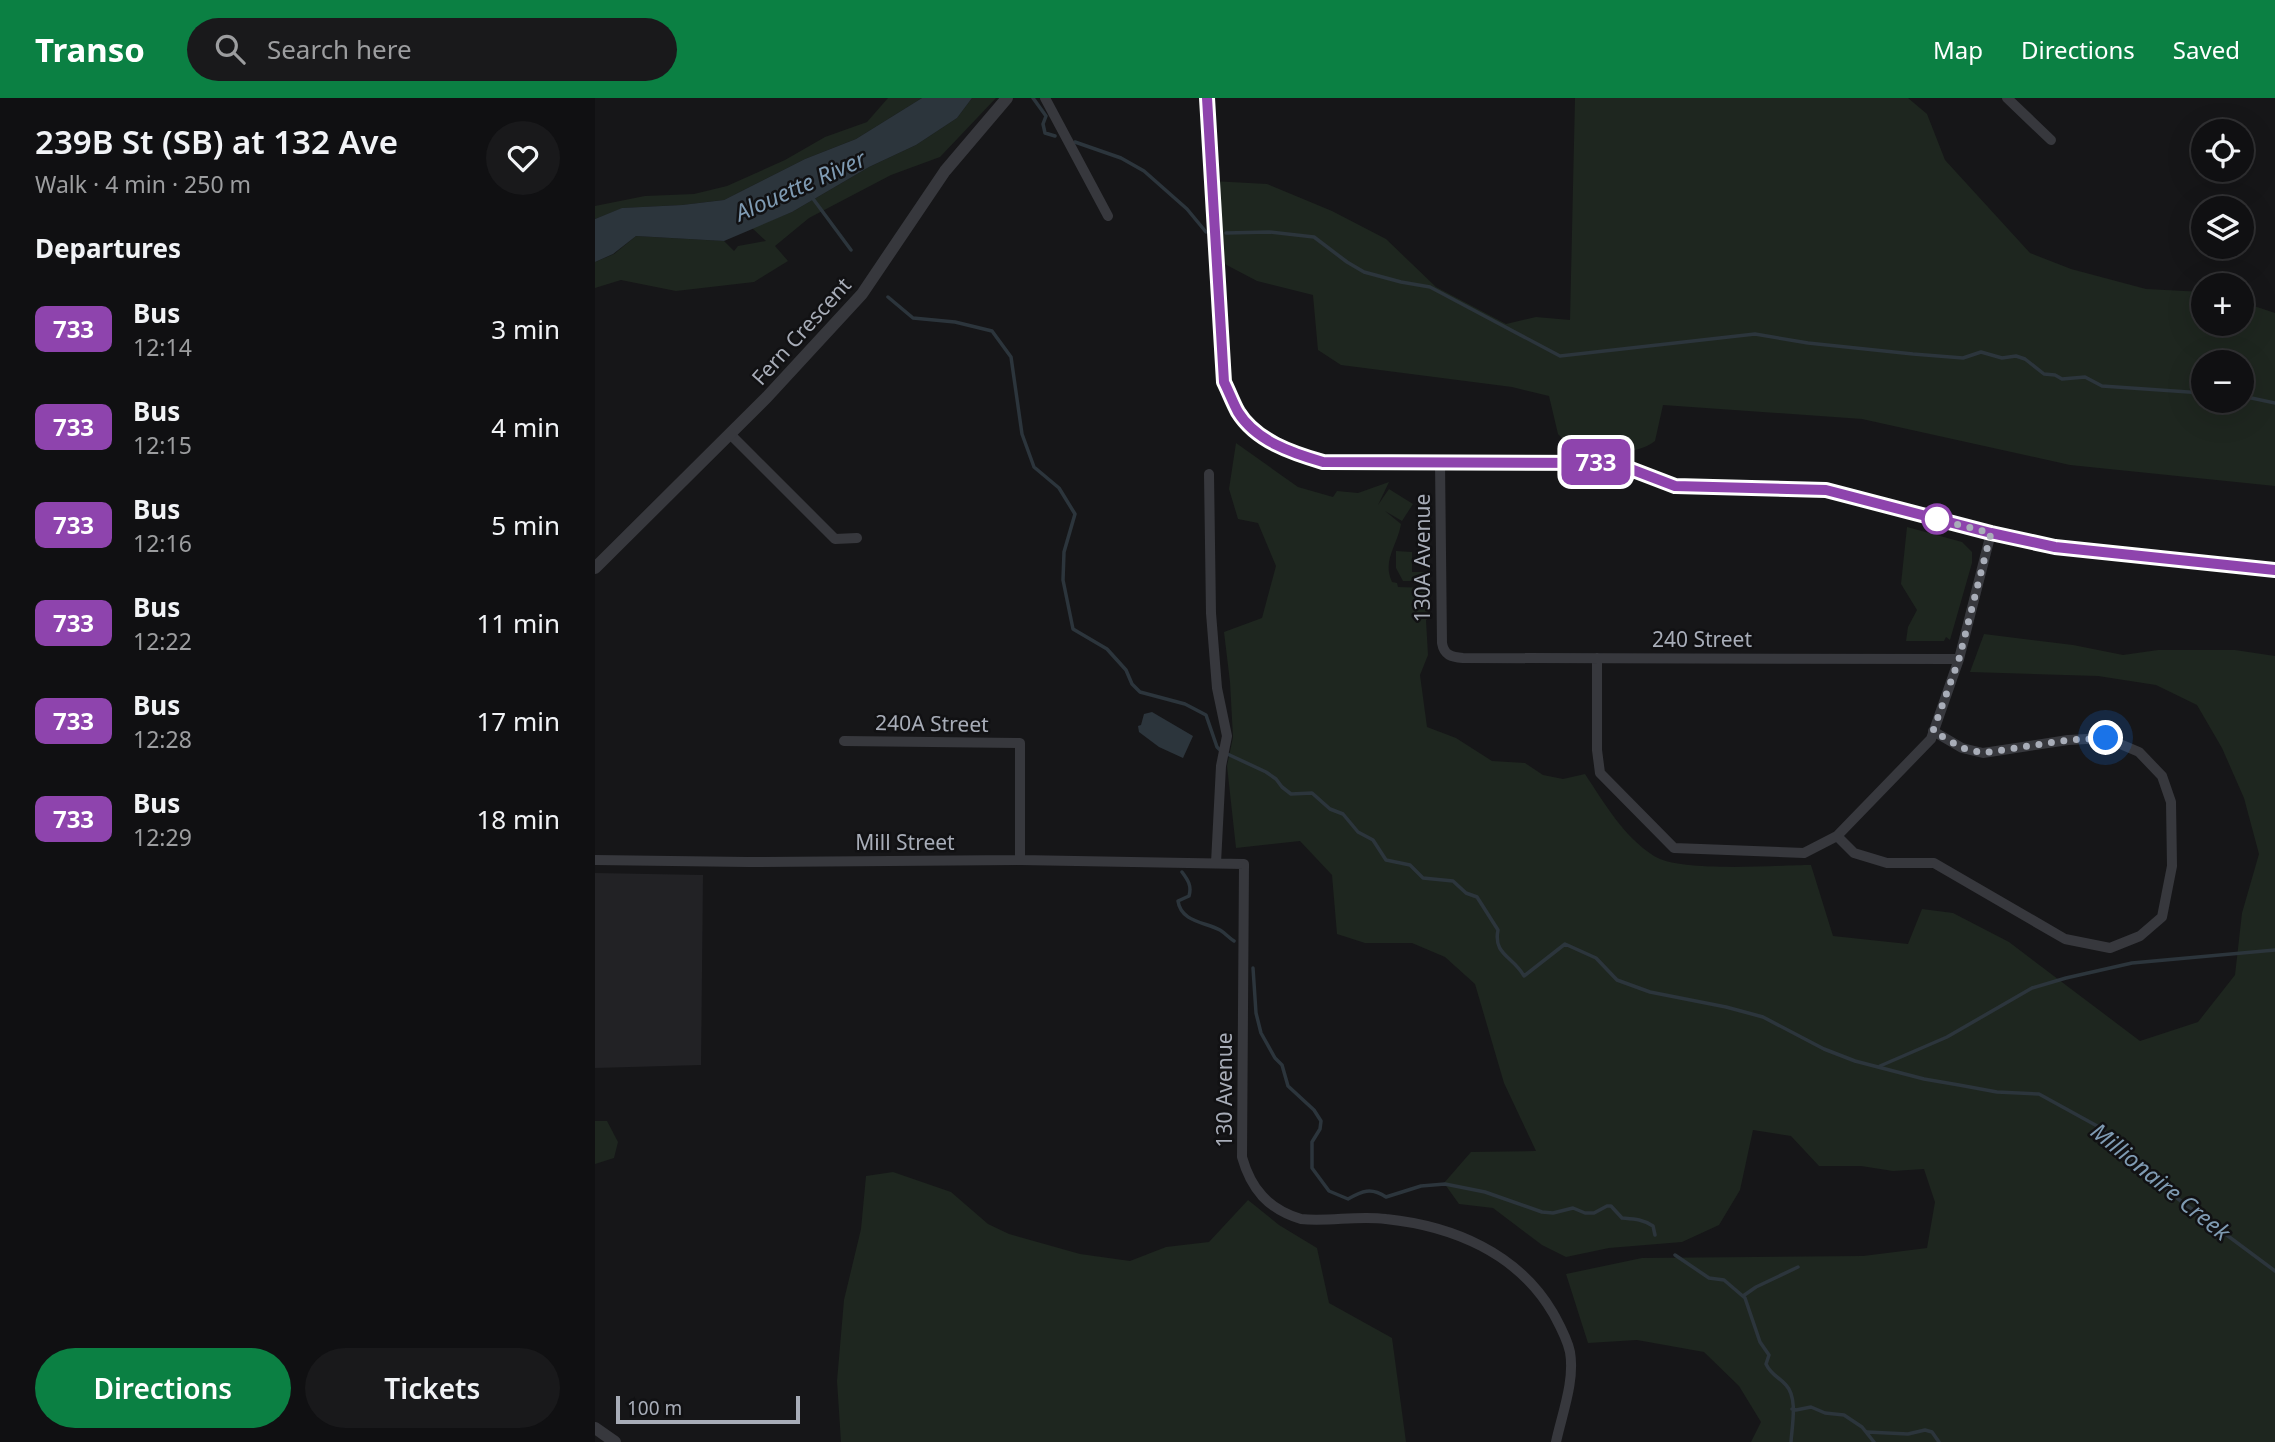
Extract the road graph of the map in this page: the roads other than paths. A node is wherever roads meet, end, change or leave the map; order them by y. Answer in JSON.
{"nodes":[{"id":1,"x":1007,"y":98,"type":"edge"},
{"id":2,"x":1045,"y":98,"type":"edge"},
{"id":3,"x":1207,"y":98,"type":"edge"},
{"id":4,"x":2007,"y":98,"type":"edge"},
{"id":5,"x":2050,"y":140,"type":"dead end"},
{"id":6,"x":1108,"y":216,"type":"dead end"},
{"id":7,"x":730,"y":434,"type":"junction"},
{"id":8,"x":1440,"y":462,"type":"junction"},
{"id":9,"x":1209,"y":474,"type":"dead end"},
{"id":10,"x":1991,"y":533,"type":"junction"},
{"id":11,"x":857,"y":538,"type":"dead end"},
{"id":12,"x":595,"y":568,"type":"edge"},
{"id":13,"x":2275,"y":570,"type":"edge"},
{"id":14,"x":1445,"y":653,"type":"joint"},
{"id":15,"x":1597,"y":658,"type":"junction"},
{"id":16,"x":1959,"y":659,"type":"junction"},
{"id":17,"x":1933,"y":731,"type":"junction"},
{"id":18,"x":844,"y":741,"type":"dead end"},
{"id":19,"x":1837,"y":836,"type":"junction"},
{"id":20,"x":595,"y":860,"type":"edge"},
{"id":21,"x":1020,"y":860,"type":"junction"},
{"id":22,"x":1216,"y":863,"type":"junction"},
{"id":23,"x":595,"y":1428,"type":"edge"},
{"id":24,"x":615,"y":1442,"type":"edge"},
{"id":25,"x":1556,"y":1442,"type":"edge"}],
"edges":[{"from":1,"to":7,"type":"street","name":"Fern Crescent"},
{"from":2,"to":6,"type":"street"},
{"from":3,"to":8,"type":"street"},
{"from":4,"to":5,"type":"street"},
{"from":7,"to":11,"type":"street"},
{"from":7,"to":12,"type":"street","name":"Fern Crescent"},
{"from":8,"to":10,"type":"street"},
{"from":8,"to":14,"type":"street","name":"130A Avenue"},
{"from":9,"to":22,"type":"street"},
{"from":10,"to":13,"type":"street"},
{"from":10,"to":16,"type":"street"},
{"from":14,"to":15,"type":"street","name":"240 Street"},
{"from":15,"to":16,"type":"street","name":"240 Street"},
{"from":15,"to":19,"type":"street"},
{"from":16,"to":17,"type":"street"},
{"from":17,"to":19,"type":"street"},
{"from":17,"to":19,"type":"street"},
{"from":18,"to":21,"type":"street","name":"240A Street"},
{"from":20,"to":21,"type":"street","name":"Mill Street"},
{"from":21,"to":22,"type":"street","name":"Mill Street"},
{"from":22,"to":25,"type":"street","name":"130 Avenue"},
{"from":23,"to":24,"type":"street"}]}
